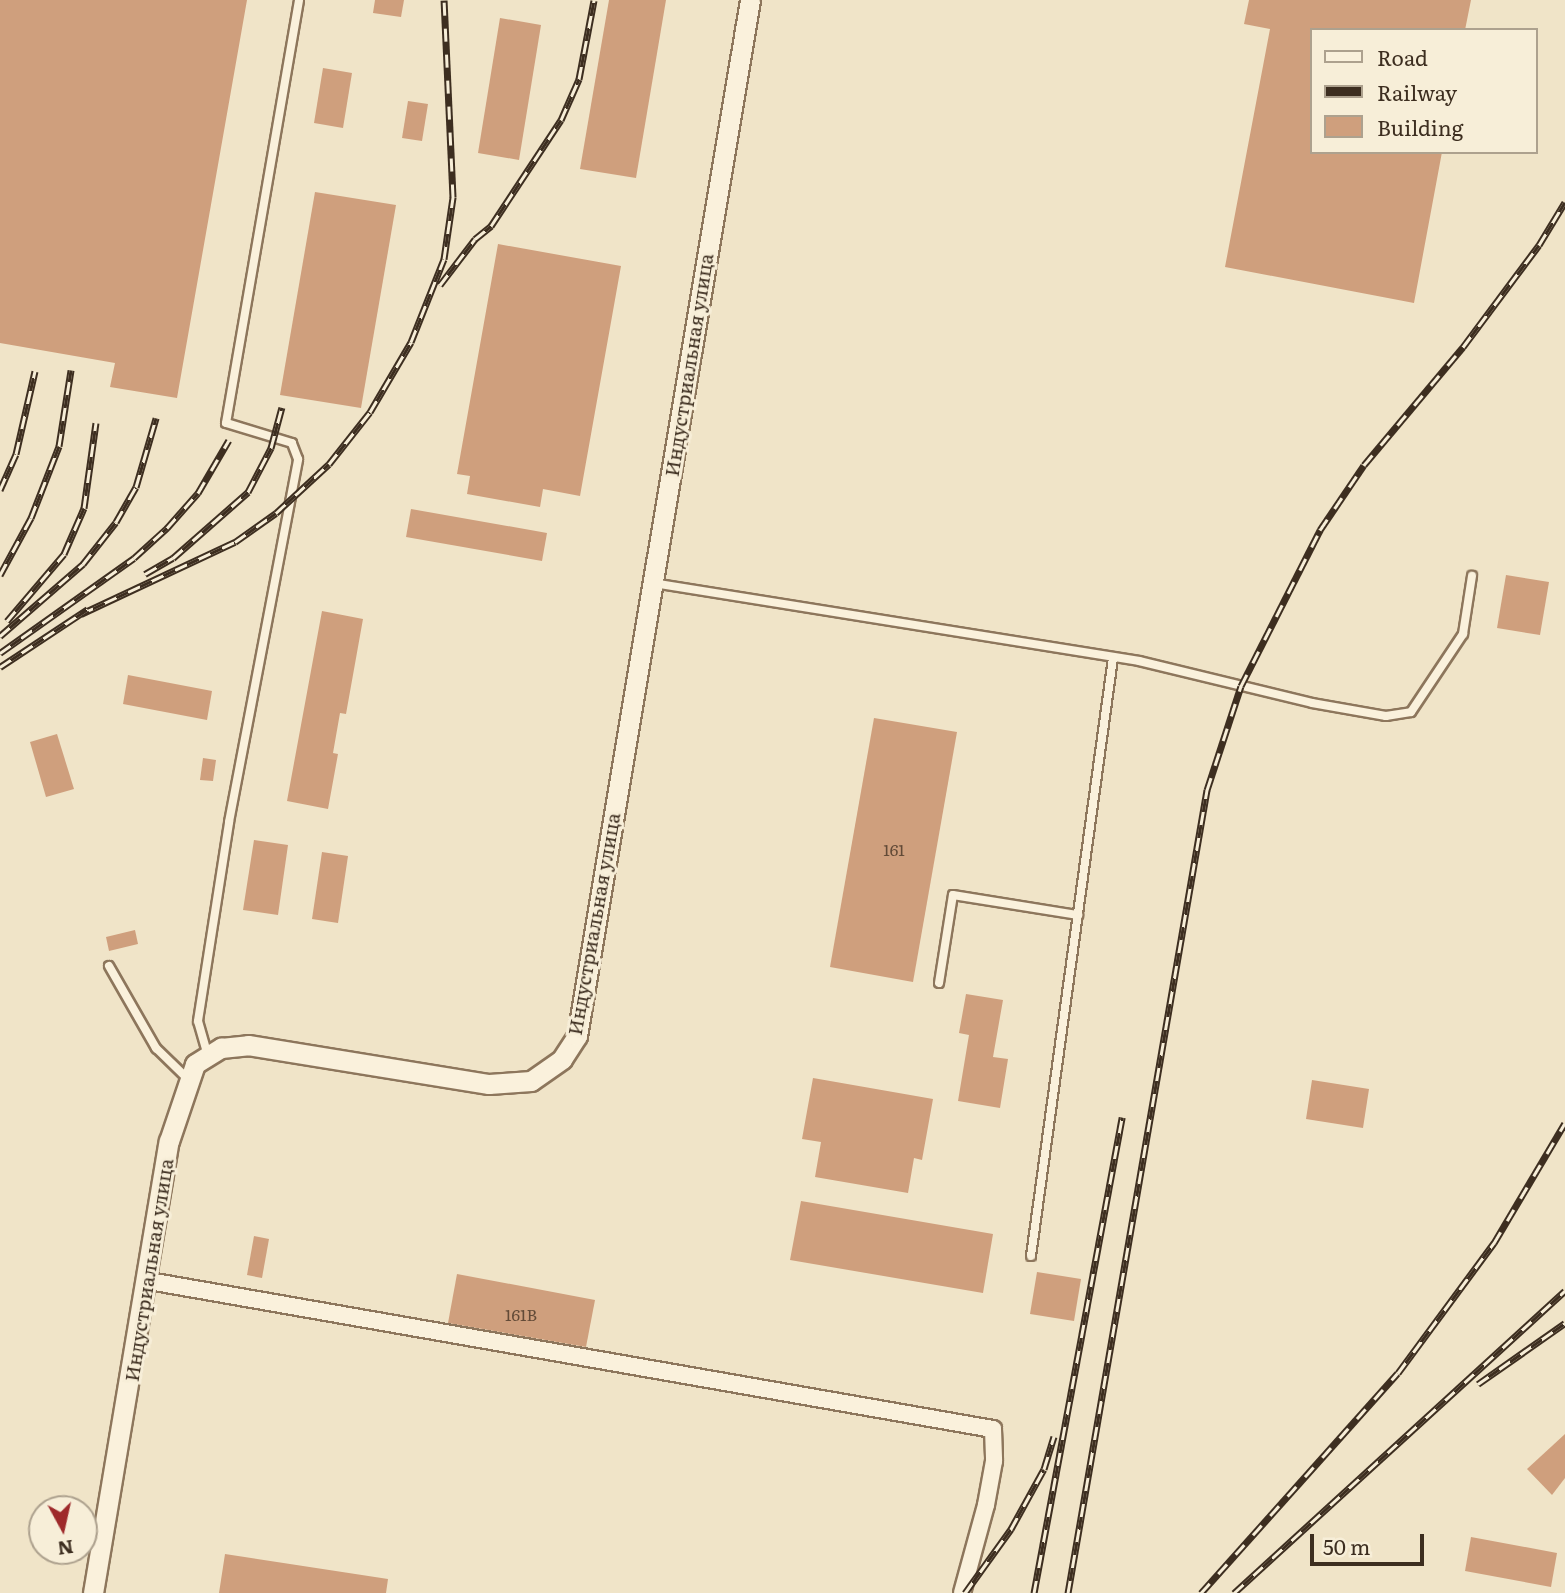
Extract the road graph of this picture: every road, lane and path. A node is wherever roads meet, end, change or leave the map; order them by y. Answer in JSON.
{"nodes":[{"id":1,"x":299,"y":0,"type":"edge"},
{"id":2,"x":750,"y":0,"type":"edge"},
{"id":3,"x":1472,"y":576,"type":"dead end"},
{"id":4,"x":653,"y":583,"type":"junction"},
{"id":5,"x":1113,"y":657,"type":"junction"},
{"id":6,"x":1078,"y":915,"type":"junction"},
{"id":7,"x":109,"y":966,"type":"dead end"},
{"id":8,"x":939,"y":983,"type":"dead end"},
{"id":9,"x":208,"y":1056,"type":"junction"},
{"id":10,"x":188,"y":1079,"type":"junction"},
{"id":11,"x":1031,"y":1256,"type":"dead end"},
{"id":12,"x":149,"y":1281,"type":"junction"},
{"id":13,"x":93,"y":1593,"type":"edge"},
{"id":14,"x":962,"y":1593,"type":"edge"}],
"edges":[{"from":1,"to":9,"type":"lane"},
{"from":2,"to":4,"type":"street","name":"Индустриальная улица"},
{"from":3,"to":5,"type":"lane"},
{"from":4,"to":5,"type":"lane"},
{"from":4,"to":9,"type":"street","name":"Индустриальная улица"},
{"from":5,"to":6,"type":"lane"},
{"from":6,"to":8,"type":"lane"},
{"from":6,"to":11,"type":"lane"},
{"from":7,"to":10,"type":"lane"},
{"from":9,"to":10,"type":"street","name":"Индустриальная улица"},
{"from":10,"to":12,"type":"street","name":"Индустриальная улица"},
{"from":12,"to":13,"type":"street","name":"Индустриальная улица"},
{"from":12,"to":14,"type":"street"}]}
